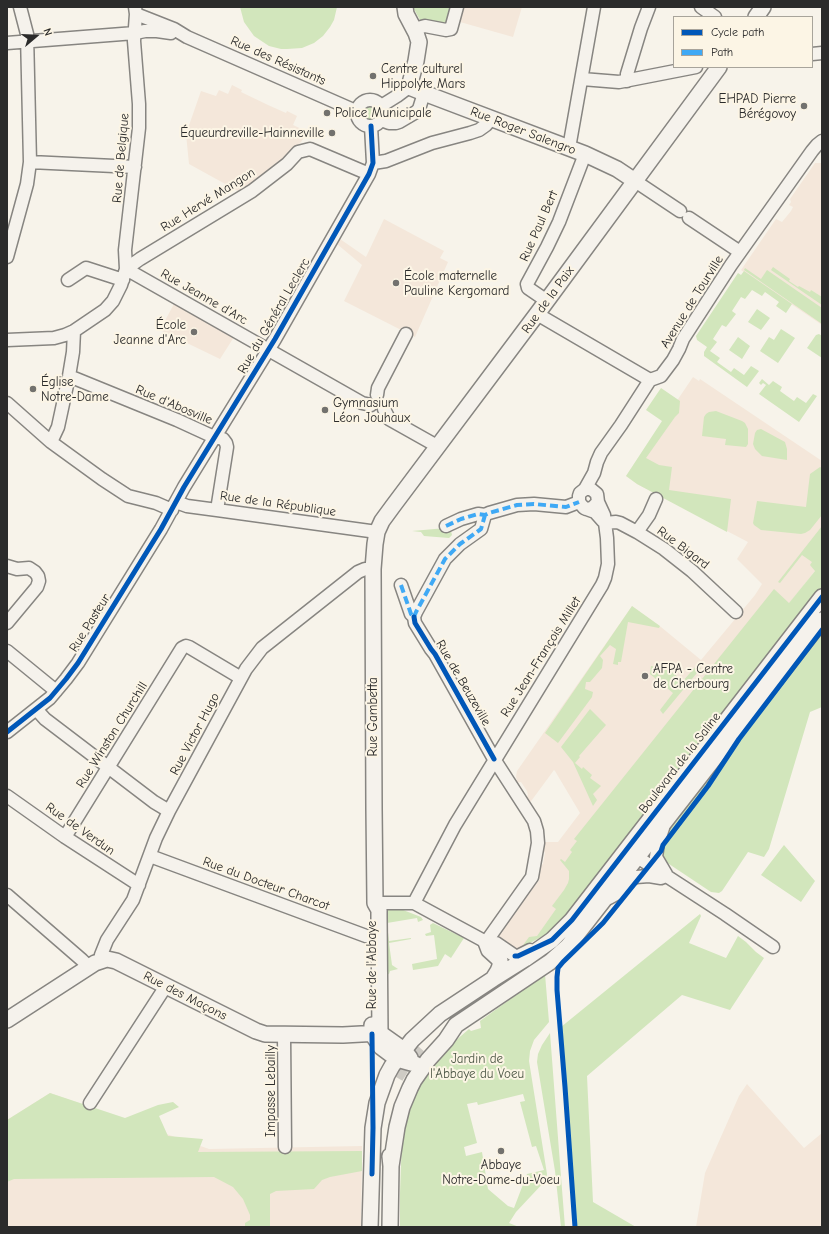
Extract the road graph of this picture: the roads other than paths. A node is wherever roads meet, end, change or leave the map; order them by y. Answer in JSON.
{"nodes":[{"id":1,"x":20,"y":7,"type":"edge"},
{"id":2,"x":405,"y":7,"type":"edge"},
{"id":3,"x":457,"y":7,"type":"edge"},
{"id":4,"x":594,"y":7,"type":"edge"},
{"id":5,"x":650,"y":7,"type":"edge"},
{"id":6,"x":701,"y":7,"type":"edge"},
{"id":7,"x":763,"y":7,"type":"edge"},
{"id":8,"x":136,"y":11,"type":"edge"},
{"id":9,"x":714,"y":16,"type":"edge"},
{"id":10,"x":757,"y":16,"type":"edge"},
{"id":11,"x":414,"y":29,"type":"junction"},
{"id":12,"x":135,"y":33,"type":"junction"},
{"id":13,"x":188,"y":37,"type":"junction"},
{"id":14,"x":27,"y":41,"type":"junction"},
{"id":15,"x":7,"y":43,"type":"edge"},
{"id":16,"x":691,"y":68,"type":"edge"},
{"id":17,"x":718,"y":68,"type":"edge"},
{"id":18,"x":582,"y":79,"type":"junction"},
{"id":19,"x":627,"y":81,"type":"junction"},
{"id":20,"x":409,"y":87,"type":"junction"},
{"id":21,"x":424,"y":93,"type":"junction"},
{"id":22,"x":381,"y":106,"type":"junction"},
{"id":23,"x":358,"y":112,"type":"junction"},
{"id":24,"x":491,"y":119,"type":"junction"},
{"id":25,"x":376,"y":123,"type":"junction"},
{"id":26,"x":822,"y":130,"type":"edge"},
{"id":27,"x":820,"y":143,"type":"edge"},
{"id":28,"x":569,"y":148,"type":"junction"},
{"id":29,"x":585,"y":154,"type":"junction"},
{"id":30,"x":30,"y":162,"type":"junction"},
{"id":31,"x":135,"y":167,"type":"junction"},
{"id":32,"x":371,"y":168,"type":"junction"},
{"id":33,"x":635,"y":181,"type":"junction"},
{"id":34,"x":740,"y":252,"type":"junction"},
{"id":35,"x":7,"y":257,"type":"edge"},
{"id":36,"x":124,"y":275,"type":"junction"},
{"id":37,"x":68,"y":280,"type":"dead end"},
{"id":38,"x":547,"y":301,"type":"junction"},
{"id":39,"x":537,"y":314,"type":"junction"},
{"id":40,"x":74,"y":331,"type":"junction"},
{"id":41,"x":406,"y":334,"type":"dead end"},
{"id":42,"x":7,"y":340,"type":"edge"},
{"id":43,"x":268,"y":350,"type":"junction"},
{"id":44,"x":69,"y":376,"type":"junction"},
{"id":45,"x":650,"y":380,"type":"junction"},
{"id":46,"x":374,"y":400,"type":"junction"},
{"id":47,"x":7,"y":403,"type":"edge"},
{"id":48,"x":214,"y":437,"type":"junction"},
{"id":49,"x":51,"y":442,"type":"junction"},
{"id":50,"x":437,"y":446,"type":"junction"},
{"id":51,"x":593,"y":494,"type":"junction"},
{"id":52,"x":656,"y":499,"type":"dead end"},
{"id":53,"x":583,"y":505,"type":"junction"},
{"id":54,"x":174,"y":506,"type":"junction"},
{"id":55,"x":217,"y":510,"type":"junction"},
{"id":56,"x":485,"y":515,"type":"junction"},
{"id":57,"x":605,"y":523,"type":"junction"},
{"id":58,"x":446,"y":526,"type":"dead end"},
{"id":59,"x":377,"y":532,"type":"junction"},
{"id":60,"x":637,"y":532,"type":"junction"},
{"id":61,"x":7,"y":566,"type":"edge"},
{"id":62,"x":373,"y":569,"type":"junction"},
{"id":63,"x":401,"y":585,"type":"dead end"},
{"id":64,"x":822,"y":597,"type":"edge"},
{"id":65,"x":736,"y":612,"type":"dead end"},
{"id":66,"x":414,"y":617,"type":"junction"},
{"id":67,"x":822,"y":620,"type":"edge"},
{"id":68,"x":7,"y":623,"type":"edge"},
{"id":69,"x":7,"y":651,"type":"edge"},
{"id":70,"x":241,"y":678,"type":"junction"},
{"id":71,"x":56,"y":691,"type":"junction"},
{"id":72,"x":36,"y":709,"type":"junction"},
{"id":73,"x":7,"y":732,"type":"edge"},
{"id":74,"x":494,"y":759,"type":"junction"},
{"id":75,"x":109,"y":767,"type":"junction"},
{"id":76,"x":7,"y":796,"type":"edge"},
{"id":77,"x":169,"y":812,"type":"junction"},
{"id":78,"x":666,"y":820,"type":"junction"},
{"id":79,"x":66,"y":837,"type":"junction"},
{"id":80,"x":632,"y":853,"type":"junction"},
{"id":81,"x":150,"y":856,"type":"junction"},
{"id":82,"x":666,"y":876,"type":"junction"},
{"id":83,"x":139,"y":885,"type":"junction"},
{"id":84,"x":7,"y":895,"type":"edge"},
{"id":85,"x":604,"y":900,"type":"junction"},
{"id":86,"x":375,"y":903,"type":"junction"},
{"id":87,"x":414,"y":903,"type":"junction"},
{"id":88,"x":572,"y":920,"type":"junction"},
{"id":89,"x":372,"y":937,"type":"junction"},
{"id":90,"x":552,"y":940,"type":"junction"},
{"id":91,"x":486,"y":942,"type":"junction"},
{"id":92,"x":773,"y":947,"type":"dead end"},
{"id":93,"x":95,"y":964,"type":"junction"},
{"id":94,"x":493,"y":979,"type":"junction"},
{"id":95,"x":166,"y":986,"type":"junction"},
{"id":96,"x":477,"y":994,"type":"junction"},
{"id":97,"x":7,"y":1020,"type":"edge"},
{"id":98,"x":376,"y":1034,"type":"junction"},
{"id":99,"x":284,"y":1035,"type":"junction"},
{"id":100,"x":423,"y":1040,"type":"tunnel mouth"},
{"id":101,"x":401,"y":1054,"type":"junction"},
{"id":102,"x":421,"y":1062,"type":"junction"},
{"id":103,"x":396,"y":1077,"type":"tunnel mouth"},
{"id":104,"x":90,"y":1103,"type":"dead end"},
{"id":105,"x":285,"y":1147,"type":"dead end"},
{"id":106,"x":370,"y":1227,"type":"edge"},
{"id":107,"x":374,"y":1227,"type":"edge"},
{"id":108,"x":390,"y":1227,"type":"edge"}],
"edges":[{"from":1,"to":14,"type":"street"},
{"from":2,"to":11,"type":"main road"},
{"from":3,"to":11,"type":"street"},
{"from":4,"to":18,"type":"street"},
{"from":5,"to":19,"type":"street"},
{"from":6,"to":9,"type":"street"},
{"from":7,"to":10,"type":"main road"},
{"from":8,"to":12,"type":"street","name":"Rue de Belgique"},
{"from":8,"to":13,"type":"street","name":"Rue des Résistants"},
{"from":11,"to":20,"type":"main road"},
{"from":12,"to":13,"type":"street","name":"Rue des Résistants"},
{"from":12,"to":14,"type":"street","name":"Rue des Résistants"},
{"from":12,"to":31,"type":"street","name":"Rue de Belgique"},
{"from":13,"to":23,"type":"street","name":"Rue des Résistants"},
{"from":14,"to":15,"type":"street","name":"Rue des Résistants"},
{"from":14,"to":30,"type":"street"},
{"from":16,"to":19,"type":"street"},
{"from":17,"to":33,"type":"main road","name":"Rue de la Paix"},
{"from":18,"to":19,"type":"street"},
{"from":18,"to":28,"type":"street"},
{"from":20,"to":21,"type":"main road","name":"Rue Roger Salengro"},
{"from":20,"to":22,"type":"street"},
{"from":21,"to":24,"type":"main road","name":"Rue Roger Salengro"},
{"from":21,"to":25,"type":"street"},
{"from":22,"to":23,"type":"street"},
{"from":22,"to":25,"type":"street"},
{"from":23,"to":25,"type":"street"},
{"from":24,"to":28,"type":"main road","name":"Rue Roger Salengro"},
{"from":24,"to":32,"type":"street"},
{"from":25,"to":32,"type":"street"},
{"from":26,"to":27,"type":"street","name":"Avenue de Tourville"},
{"from":27,"to":34,"type":"street","name":"Avenue de Tourville"},
{"from":28,"to":29,"type":"main road","name":"Rue Roger Salengro"},
{"from":29,"to":33,"type":"main road","name":"Rue Roger Salengro"},
{"from":29,"to":38,"type":"street","name":"Rue Paul Bert"},
{"from":30,"to":31,"type":"street"},
{"from":30,"to":35,"type":"street"},
{"from":31,"to":36,"type":"street","name":"Rue de Belgique"},
{"from":32,"to":36,"type":"street","name":"Rue Hervé Mangon"},
{"from":32,"to":43,"type":"street","name":"Rue du Général Leclerc"},
{"from":33,"to":34,"type":"street"},
{"from":33,"to":38,"type":"main road","name":"Rue de la Paix"},
{"from":34,"to":45,"type":"street","name":"Avenue de Tourville"},
{"from":36,"to":37,"type":"street"},
{"from":36,"to":40,"type":"street","name":"Rue de Belgique"},
{"from":36,"to":43,"type":"street","name":"Rue Jeanne d'Arc"},
{"from":38,"to":39,"type":"main road","name":"Rue de la Paix"},
{"from":39,"to":45,"type":"street"},
{"from":39,"to":50,"type":"main road","name":"Rue de la Paix"},
{"from":40,"to":42,"type":"street","name":"Rue de Belgique"},
{"from":40,"to":44,"type":"street"},
{"from":41,"to":46,"type":"street"},
{"from":43,"to":46,"type":"street","name":"Rue Jeanne d'Arc"},
{"from":43,"to":48,"type":"street","name":"Rue du Général Leclerc"},
{"from":44,"to":48,"type":"street","name":"Rue d'Abosville"},
{"from":44,"to":49,"type":"street"},
{"from":45,"to":51,"type":"street","name":"Avenue de Tourville"},
{"from":46,"to":50,"type":"street","name":"Rue Jeanne d'Arc"},
{"from":47,"to":49,"type":"street","name":"Rue de la République"},
{"from":48,"to":54,"type":"street","name":"Rue du Général Leclerc"},
{"from":48,"to":55,"type":"street","name":"Rue d'Abosville"},
{"from":49,"to":54,"type":"street","name":"Rue de la République"},
{"from":50,"to":59,"type":"main road","name":"Rue de la Paix"},
{"from":51,"to":53,"type":"street"},
{"from":51,"to":53,"type":"street"},
{"from":51,"to":57,"type":"street","name":"Rue Jean-François Millet"},
{"from":52,"to":60,"type":"street"},
{"from":53,"to":56,"type":"street"},
{"from":53,"to":57,"type":"street"},
{"from":54,"to":55,"type":"street","name":"Rue de la République"},
{"from":54,"to":71,"type":"street","name":"Rue Pasteur"},
{"from":55,"to":59,"type":"street","name":"Rue de la République"},
{"from":56,"to":58,"type":"street"},
{"from":56,"to":66,"type":"street"},
{"from":57,"to":60,"type":"street","name":"Rue Bigard"},
{"from":57,"to":74,"type":"street","name":"Rue Jean-François Millet"},
{"from":59,"to":62,"type":"main road","name":"Rue Gambetta"},
{"from":60,"to":65,"type":"street","name":"Rue Bigard"},
{"from":61,"to":68,"type":"street"},
{"from":62,"to":70,"type":"street","name":"Rue Victor Hugo"},
{"from":62,"to":86,"type":"main road","name":"Rue Gambetta"},
{"from":63,"to":66,"type":"street","name":"Rue de Beuzeville"},
{"from":64,"to":80,"type":"main road","name":"Boulevard de la Saline"},
{"from":66,"to":74,"type":"street","name":"Rue de Beuzeville"},
{"from":67,"to":78,"type":"main road","name":"Boulevard de la Saline"},
{"from":69,"to":71,"type":"street"},
{"from":70,"to":75,"type":"street","name":"Rue Winston Churchill"},
{"from":70,"to":77,"type":"street","name":"Rue Victor Hugo"},
{"from":71,"to":72,"type":"street","name":"Rue Pasteur"},
{"from":72,"to":73,"type":"street","name":"Rue Pasteur"},
{"from":72,"to":75,"type":"street"},
{"from":74,"to":87,"type":"street","name":"Rue Jean-François Millet"},
{"from":74,"to":91,"type":"street","name":"Rue de Beuzeville"},
{"from":75,"to":77,"type":"street"},
{"from":75,"to":79,"type":"street","name":"Rue Winston Churchill"},
{"from":76,"to":79,"type":"street","name":"Rue de Verdun"},
{"from":77,"to":81,"type":"street","name":"Rue Victor Hugo"},
{"from":78,"to":80,"type":"main road","name":"Boulevard de la Saline"},
{"from":78,"to":82,"type":"street"},
{"from":79,"to":83,"type":"street","name":"Rue de Verdun"},
{"from":80,"to":82,"type":"street"},
{"from":80,"to":85,"type":"main road","name":"Boulevard de la Saline"},
{"from":80,"to":88,"type":"main road","name":"Boulevard de la Saline"},
{"from":81,"to":83,"type":"street","name":"Rue Victor Hugo"},
{"from":81,"to":89,"type":"street","name":"Rue du Docteur Charcot"},
{"from":82,"to":85,"type":"street"},
{"from":82,"to":92,"type":"street"},
{"from":83,"to":93,"type":"street","name":"Rue Victor Hugo"},
{"from":84,"to":93,"type":"street"},
{"from":85,"to":102,"type":"main road","name":"Boulevard de la Saline"},
{"from":86,"to":87,"type":"street"},
{"from":86,"to":89,"type":"main road","name":"Rue de l'Abbaye"},
{"from":86,"to":98,"type":"main road","name":"Rue de l'Abbaye"},
{"from":87,"to":91,"type":"street"},
{"from":88,"to":90,"type":"main road","name":"Boulevard de la Saline"},
{"from":88,"to":96,"type":"main road","name":"Boulevard de la Saline"},
{"from":89,"to":98,"type":"main road","name":"Rue de l'Abbaye"},
{"from":90,"to":91,"type":"street"},
{"from":90,"to":94,"type":"main road","name":"Boulevard de la Saline"},
{"from":91,"to":94,"type":"main road"},
{"from":93,"to":95,"type":"main road","name":"Rue des Maçons"},
{"from":93,"to":97,"type":"main road"},
{"from":94,"to":96,"type":"main road","name":"Boulevard de la Saline"},
{"from":95,"to":99,"type":"main road","name":"Rue des Maçons"},
{"from":95,"to":104,"type":"street"},
{"from":96,"to":100,"type":"main road","name":"Boulevard de la Saline"},
{"from":96,"to":101,"type":"main road","name":"Boulevard de la Saline"},
{"from":98,"to":99,"type":"main road","name":"Rue des Maçons"},
{"from":98,"to":101,"type":"main road"},
{"from":99,"to":105,"type":"street","name":"Impasse Lebailly"},
{"from":101,"to":102,"type":"main road"},
{"from":101,"to":106,"type":"main road"},
{"from":102,"to":108,"type":"main road"},
{"from":103,"to":107,"type":"main road"}]}
